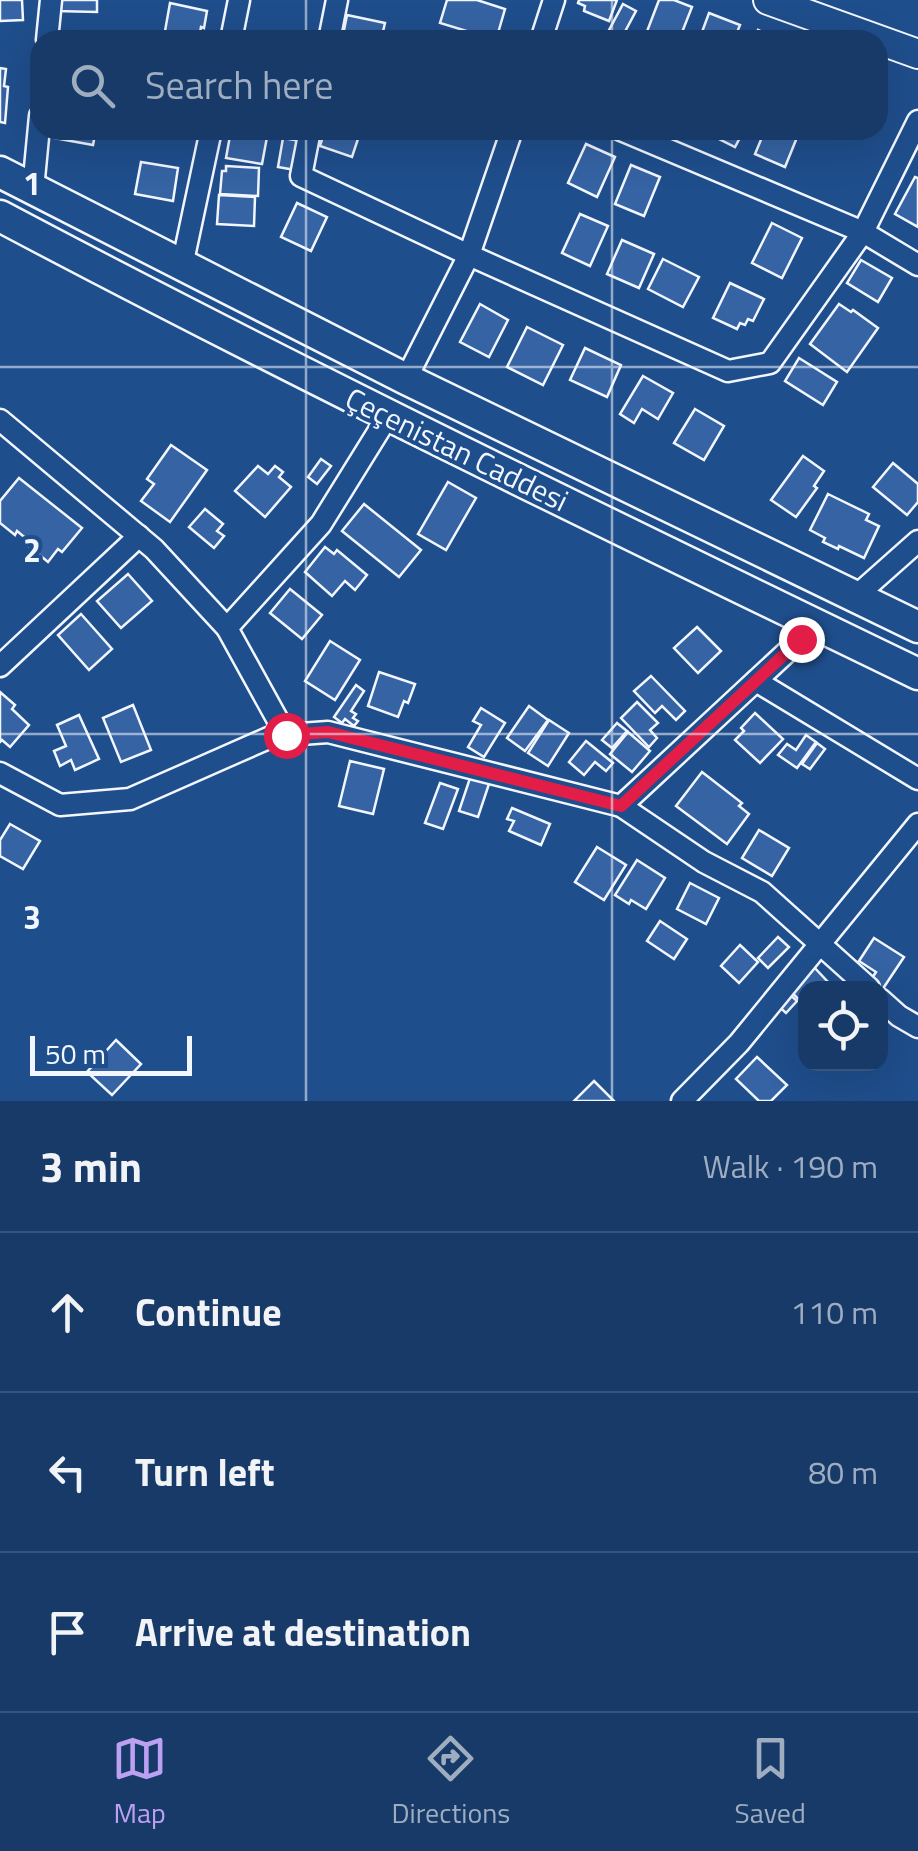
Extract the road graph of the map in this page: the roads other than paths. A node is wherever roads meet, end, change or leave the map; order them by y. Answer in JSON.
{"nodes":[{"id":1,"x":51,"y":0,"type":"edge"},
{"id":2,"x":239,"y":0,"type":"edge"},
{"id":3,"x":337,"y":0,"type":"edge"},
{"id":4,"x":554,"y":0,"type":"edge"},
{"id":5,"x":768,"y":0,"type":"edge"},
{"id":6,"x":48,"y":30,"type":"edge"},
{"id":7,"x":232,"y":30,"type":"edge"},
{"id":8,"x":331,"y":30,"type":"edge"},
{"id":9,"x":545,"y":30,"type":"edge"},
{"id":10,"x":851,"y":30,"type":"edge"},
{"id":11,"x":888,"y":43,"type":"edge"},
{"id":12,"x":918,"y":54,"type":"edge"},
{"id":13,"x":918,"y":122,"type":"edge"},
{"id":14,"x":38,"y":140,"type":"edge"},
{"id":15,"x":209,"y":140,"type":"edge"},
{"id":16,"x":308,"y":140,"type":"edge"},
{"id":17,"x":509,"y":140,"type":"edge"},
{"id":18,"x":645,"y":140,"type":"edge"},
{"id":19,"x":0,"y":172,"type":"edge"},
{"id":20,"x":33,"y":190,"type":"junction"},
{"id":21,"x":0,"y":216,"type":"edge"},
{"id":22,"x":863,"y":232,"type":"junction"},
{"id":23,"x":470,"y":255,"type":"junction"},
{"id":24,"x":918,"y":264,"type":"edge"},
{"id":25,"x":182,"y":266,"type":"junction"},
{"id":26,"x":406,"y":378,"type":"junction"},
{"id":27,"x":388,"y":416,"type":"junction"},
{"id":28,"x":0,"y":420,"type":"edge"},
{"id":29,"x":139,"y":536,"type":"junction"},
{"id":30,"x":918,"y":541,"type":"edge"},
{"id":31,"x":855,"y":597,"type":"junction"},
{"id":32,"x":816,"y":624,"type":"junction"},
{"id":33,"x":918,"y":627,"type":"edge"},
{"id":34,"x":227,"y":628,"type":"junction"},
{"id":35,"x":0,"y":666,"type":"edge"},
{"id":36,"x":918,"y":674,"type":"edge"},
{"id":37,"x":756,"y":681,"type":"junction"},
{"id":38,"x":286,"y":735,"type":"junction"},
{"id":39,"x":0,"y":773,"type":"edge"},
{"id":40,"x":918,"y":779,"type":"edge"},
{"id":41,"x":621,"y":806,"type":"junction"},
{"id":42,"x":918,"y":824,"type":"edge"},
{"id":43,"x":819,"y":943,"type":"junction"},
{"id":44,"x":861,"y":981,"type":"edge"},
{"id":45,"x":888,"y":1006,"type":"edge"},
{"id":46,"x":918,"y":1027,"type":"edge"},
{"id":47,"x":682,"y":1101,"type":"edge"}],
"edges":[{"from":1,"to":6,"type":"street"},
{"from":2,"to":7,"type":"street"},
{"from":3,"to":8,"type":"street"},
{"from":4,"to":9,"type":"street"},
{"from":5,"to":10,"type":"street"},
{"from":11,"to":12,"type":"street"},
{"from":13,"to":22,"type":"street"},
{"from":14,"to":20,"type":"street"},
{"from":15,"to":25,"type":"street"},
{"from":16,"to":23,"type":"street"},
{"from":17,"to":23,"type":"street"},
{"from":18,"to":22,"type":"street"},
{"from":19,"to":20,"type":"main road","name":"Çeçenistan Caddesi"},
{"from":20,"to":25,"type":"main road","name":"Çeçenistan Caddesi"},
{"from":21,"to":27,"type":"main road","name":"Çeçenistan Caddesi"},
{"from":22,"to":23,"type":"street"},
{"from":22,"to":24,"type":"street"},
{"from":23,"to":26,"type":"street"},
{"from":25,"to":26,"type":"main road","name":"Çeçenistan Caddesi"},
{"from":26,"to":31,"type":"main road","name":"Çeçenistan Caddesi"},
{"from":27,"to":32,"type":"main road","name":"Çeçenistan Caddesi"},
{"from":27,"to":34,"type":"street"},
{"from":28,"to":29,"type":"street"},
{"from":29,"to":34,"type":"street"},
{"from":29,"to":35,"type":"street"},
{"from":30,"to":31,"type":"street"},
{"from":31,"to":33,"type":"main road","name":"Çeçenistan Caddesi"},
{"from":32,"to":36,"type":"main road","name":"Çeçenistan Caddesi"},
{"from":32,"to":37,"type":"street"},
{"from":34,"to":38,"type":"street"},
{"from":37,"to":40,"type":"street"},
{"from":37,"to":41,"type":"street"},
{"from":38,"to":39,"type":"street"},
{"from":38,"to":41,"type":"street"},
{"from":41,"to":43,"type":"street"},
{"from":42,"to":43,"type":"street"},
{"from":43,"to":44,"type":"street"},
{"from":43,"to":47,"type":"street"},
{"from":45,"to":46,"type":"street"}]}
